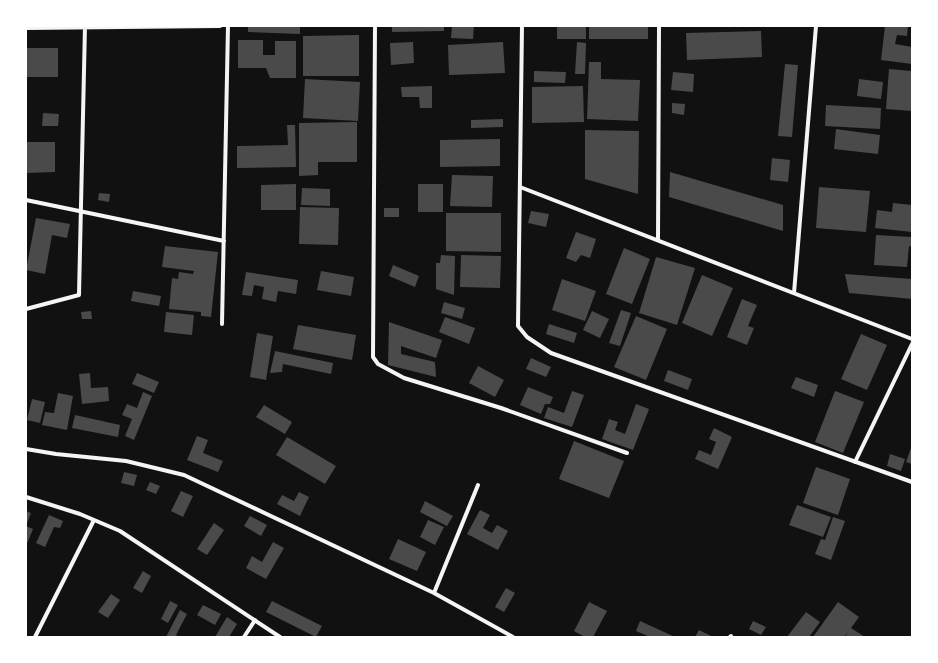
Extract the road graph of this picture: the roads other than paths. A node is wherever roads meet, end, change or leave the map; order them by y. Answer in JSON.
{"nodes":[{"id":1,"x":220,"y":26,"type":"edge"},
{"id":2,"x":228,"y":26,"type":"edge"},
{"id":3,"x":375,"y":26,"type":"edge"},
{"id":4,"x":522,"y":26,"type":"edge"},
{"id":5,"x":659,"y":26,"type":"edge"},
{"id":6,"x":816,"y":26,"type":"edge"},
{"id":7,"x":85,"y":27,"type":"edge"},
{"id":8,"x":26,"y":28,"type":"edge"},
{"id":9,"x":520,"y":187,"type":"junction"},
{"id":10,"x":26,"y":200,"type":"edge"},
{"id":11,"x":81,"y":211,"type":"junction"},
{"id":12,"x":658,"y":239,"type":"junction"},
{"id":13,"x":224,"y":241,"type":"junction"},
{"id":14,"x":794,"y":292,"type":"junction"},
{"id":15,"x":26,"y":309,"type":"edge"},
{"id":16,"x":222,"y":324,"type":"dead end"},
{"id":17,"x":912,"y":338,"type":"edge"},
{"id":18,"x":912,"y":344,"type":"edge"},
{"id":19,"x":26,"y":449,"type":"edge"},
{"id":20,"x":627,"y":454,"type":"dead end"},
{"id":21,"x":855,"y":462,"type":"junction"},
{"id":22,"x":912,"y":482,"type":"edge"},
{"id":23,"x":478,"y":484,"type":"dead end"},
{"id":24,"x":26,"y":497,"type":"edge"},
{"id":25,"x":94,"y":520,"type":"junction"},
{"id":26,"x":434,"y":593,"type":"junction"},
{"id":27,"x":255,"y":620,"type":"junction"},
{"id":28,"x":35,"y":637,"type":"edge"},
{"id":29,"x":244,"y":637,"type":"edge"},
{"id":30,"x":280,"y":637,"type":"edge"},
{"id":31,"x":513,"y":637,"type":"edge"}],
"edges":[{"from":1,"to":7,"type":"street"},
{"from":2,"to":13,"type":"street"},
{"from":3,"to":20,"type":"street"},
{"from":4,"to":9,"type":"street"},
{"from":5,"to":12,"type":"street"},
{"from":6,"to":14,"type":"street"},
{"from":7,"to":8,"type":"street"},
{"from":7,"to":11,"type":"street"},
{"from":9,"to":12,"type":"street"},
{"from":9,"to":21,"type":"street"},
{"from":10,"to":11,"type":"street"},
{"from":11,"to":13,"type":"street"},
{"from":11,"to":15,"type":"street"},
{"from":12,"to":14,"type":"street"},
{"from":13,"to":16,"type":"street"},
{"from":14,"to":17,"type":"street"},
{"from":18,"to":21,"type":"street"},
{"from":19,"to":26,"type":"street"},
{"from":21,"to":22,"type":"street"},
{"from":23,"to":26,"type":"street"},
{"from":24,"to":25,"type":"street"},
{"from":25,"to":27,"type":"street"},
{"from":25,"to":28,"type":"street"},
{"from":26,"to":31,"type":"street"},
{"from":27,"to":29,"type":"street"},
{"from":27,"to":30,"type":"street"}]}
